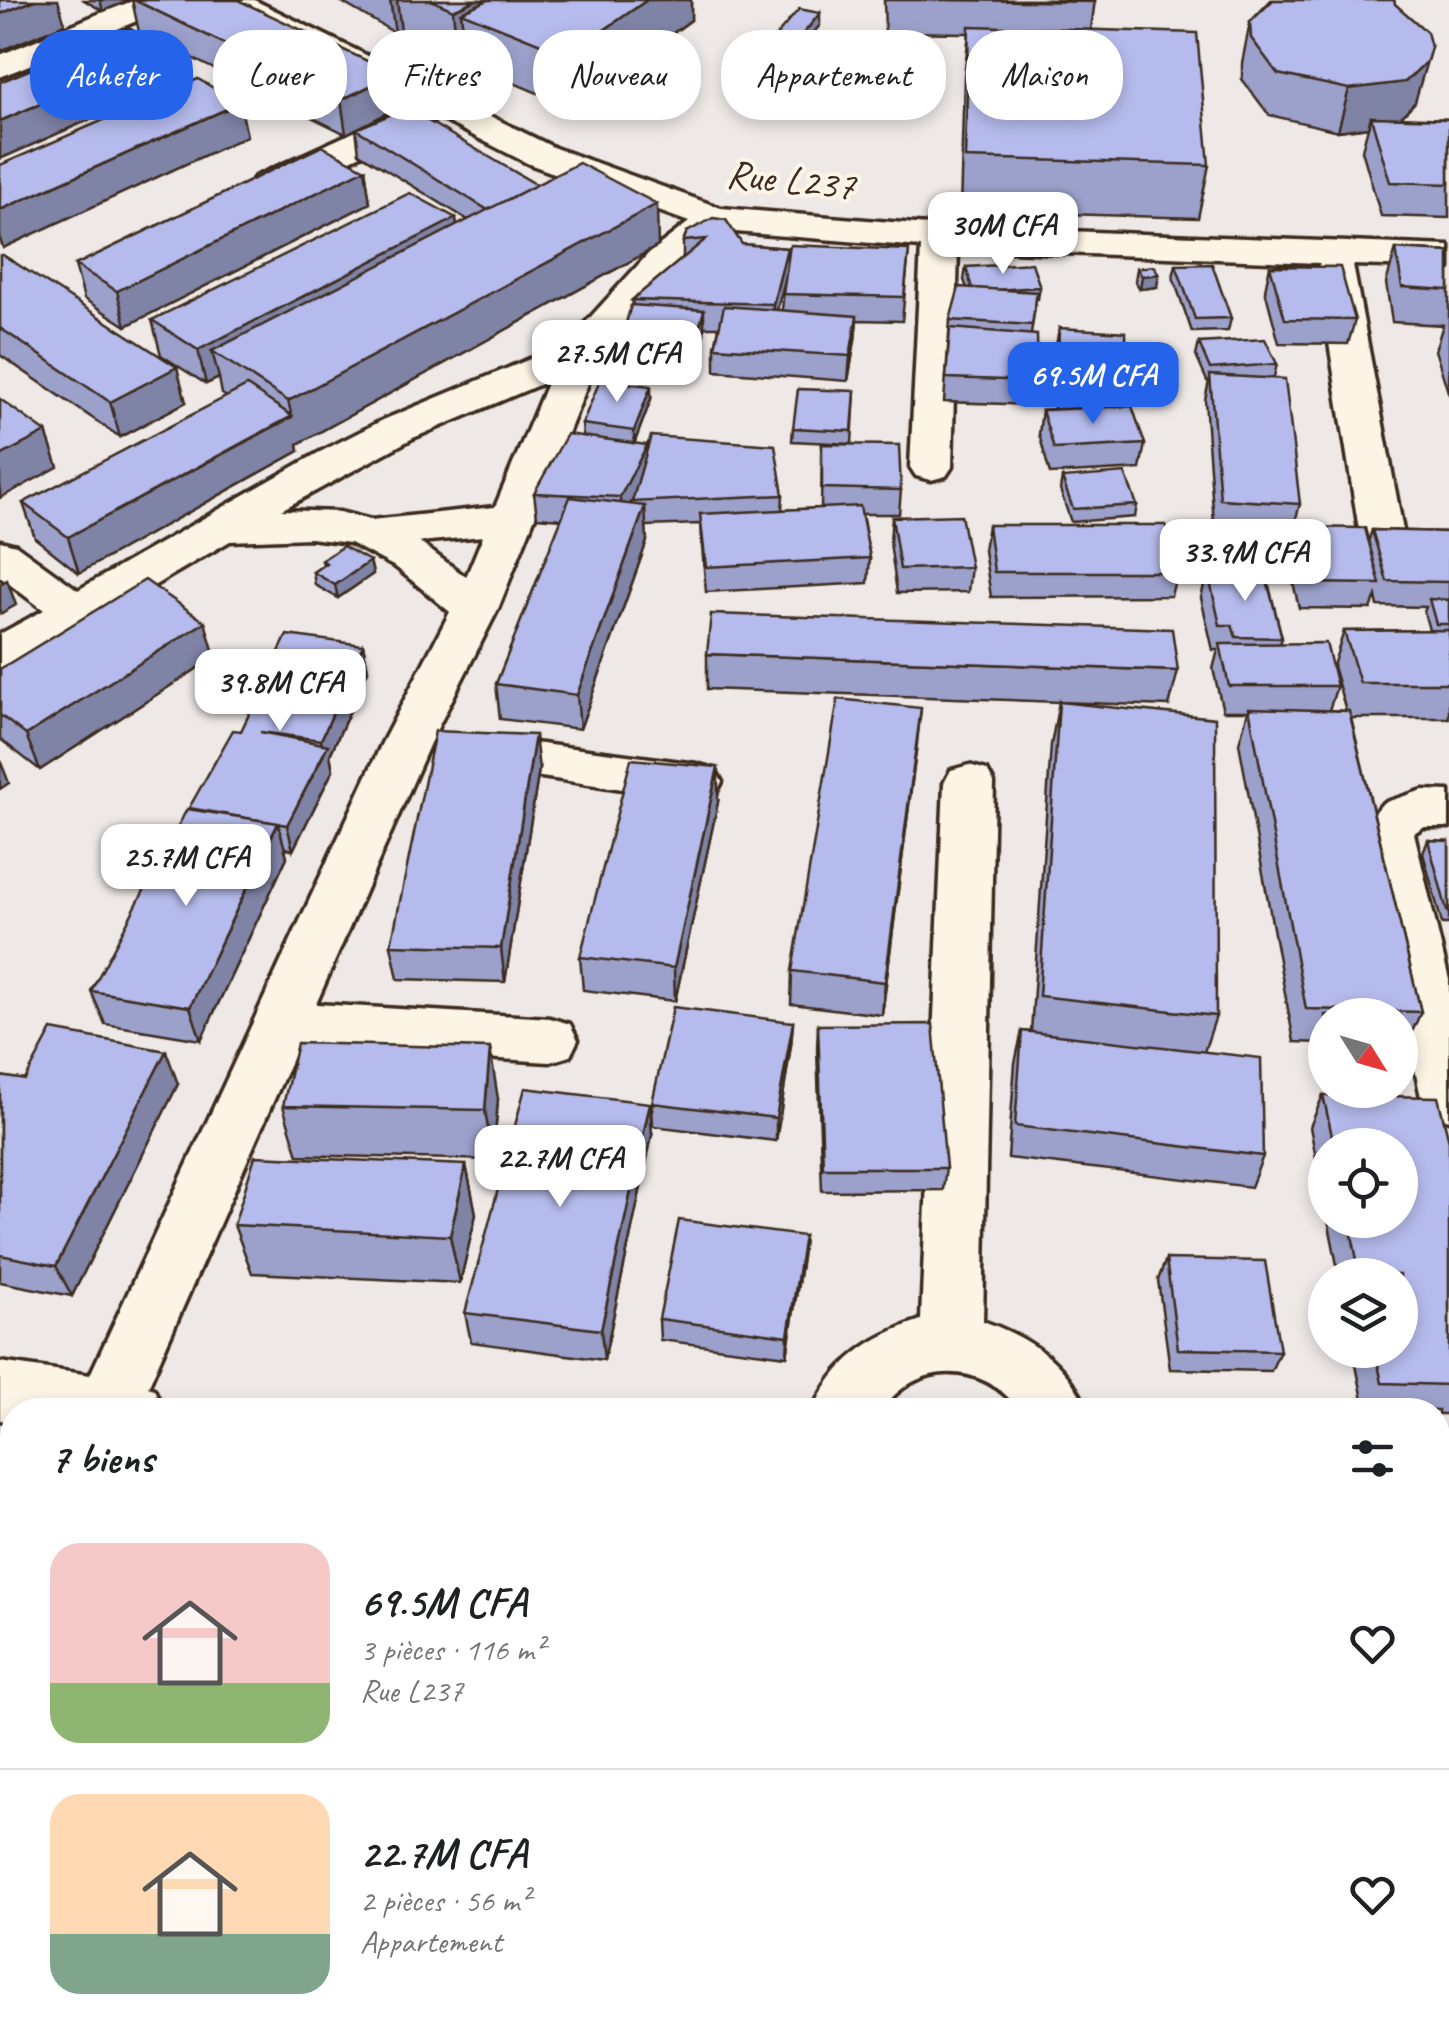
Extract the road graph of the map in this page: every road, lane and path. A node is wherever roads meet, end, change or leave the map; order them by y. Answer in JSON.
{"nodes":[{"id":1,"x":160,"y":0,"type":"edge"},
{"id":2,"x":228,"y":0,"type":"edge"},
{"id":3,"x":0,"y":67,"type":"edge"},
{"id":4,"x":367,"y":71,"type":"edge"},
{"id":5,"x":409,"y":120,"type":"edge"},
{"id":6,"x":466,"y":120,"type":"edge"},
{"id":7,"x":242,"y":196,"type":"edge"},
{"id":8,"x":716,"y":219,"type":"junction"},
{"id":9,"x":940,"y":237,"type":"junction"},
{"id":10,"x":1334,"y":256,"type":"junction"},
{"id":11,"x":1449,"y":257,"type":"edge"},
{"id":12,"x":580,"y":352,"type":"junction"},
{"id":13,"x":334,"y":462,"type":"junction"},
{"id":14,"x":931,"y":468,"type":"dead end"},
{"id":15,"x":514,"y":519,"type":"junction"},
{"id":16,"x":222,"y":528,"type":"junction"},
{"id":17,"x":359,"y":528,"type":"junction"},
{"id":18,"x":1382,"y":536,"type":"edge"},
{"id":19,"x":0,"y":555,"type":"edge"},
{"id":20,"x":475,"y":609,"type":"junction"},
{"id":21,"x":76,"y":612,"type":"junction"},
{"id":22,"x":0,"y":655,"type":"edge"},
{"id":23,"x":406,"y":743,"type":"junction"},
{"id":24,"x":698,"y":782,"type":"edge"},
{"id":25,"x":969,"y":782,"type":"dead end"},
{"id":26,"x":1449,"y":809,"type":"edge"},
{"id":27,"x":279,"y":1024,"type":"junction"},
{"id":28,"x":550,"y":1040,"type":"dead end"},
{"id":29,"x":1449,"y":1097,"type":"edge"},
{"id":30,"x":951,"y":1344,"type":"junction"},
{"id":31,"x":0,"y":1391,"type":"edge"},
{"id":32,"x":42,"y":1398,"type":"edge"},
{"id":33,"x":112,"y":1398,"type":"edge"},
{"id":34,"x":852,"y":1398,"type":"edge"},
{"id":35,"x":1049,"y":1398,"type":"edge"}],
"edges":[{"from":1,"to":3,"type":"street"},
{"from":2,"to":4,"type":"street","name":"Rue L237"},
{"from":5,"to":7,"type":"street"},
{"from":6,"to":8,"type":"street","name":"Rue L237"},
{"from":8,"to":9,"type":"street","name":"Rue L237"},
{"from":8,"to":12,"type":"street"},
{"from":9,"to":10,"type":"street","name":"Rue L237"},
{"from":9,"to":14,"type":"street"},
{"from":10,"to":11,"type":"street","name":"Rue L237"},
{"from":10,"to":18,"type":"street"},
{"from":12,"to":13,"type":"street"},
{"from":12,"to":15,"type":"street"},
{"from":13,"to":16,"type":"street"},
{"from":13,"to":17,"type":"street"},
{"from":15,"to":17,"type":"street"},
{"from":15,"to":20,"type":"street"},
{"from":16,"to":17,"type":"street"},
{"from":16,"to":21,"type":"street"},
{"from":17,"to":20,"type":"street"},
{"from":19,"to":21,"type":"street"},
{"from":20,"to":23,"type":"street"},
{"from":21,"to":22,"type":"street"},
{"from":23,"to":24,"type":"street"},
{"from":23,"to":27,"type":"street"},
{"from":25,"to":30,"type":"street"},
{"from":26,"to":29,"type":"street"},
{"from":27,"to":28,"type":"street"},
{"from":27,"to":33,"type":"street"},
{"from":30,"to":34,"type":"street"},
{"from":30,"to":35,"type":"street"},
{"from":31,"to":32,"type":"street"}]}
